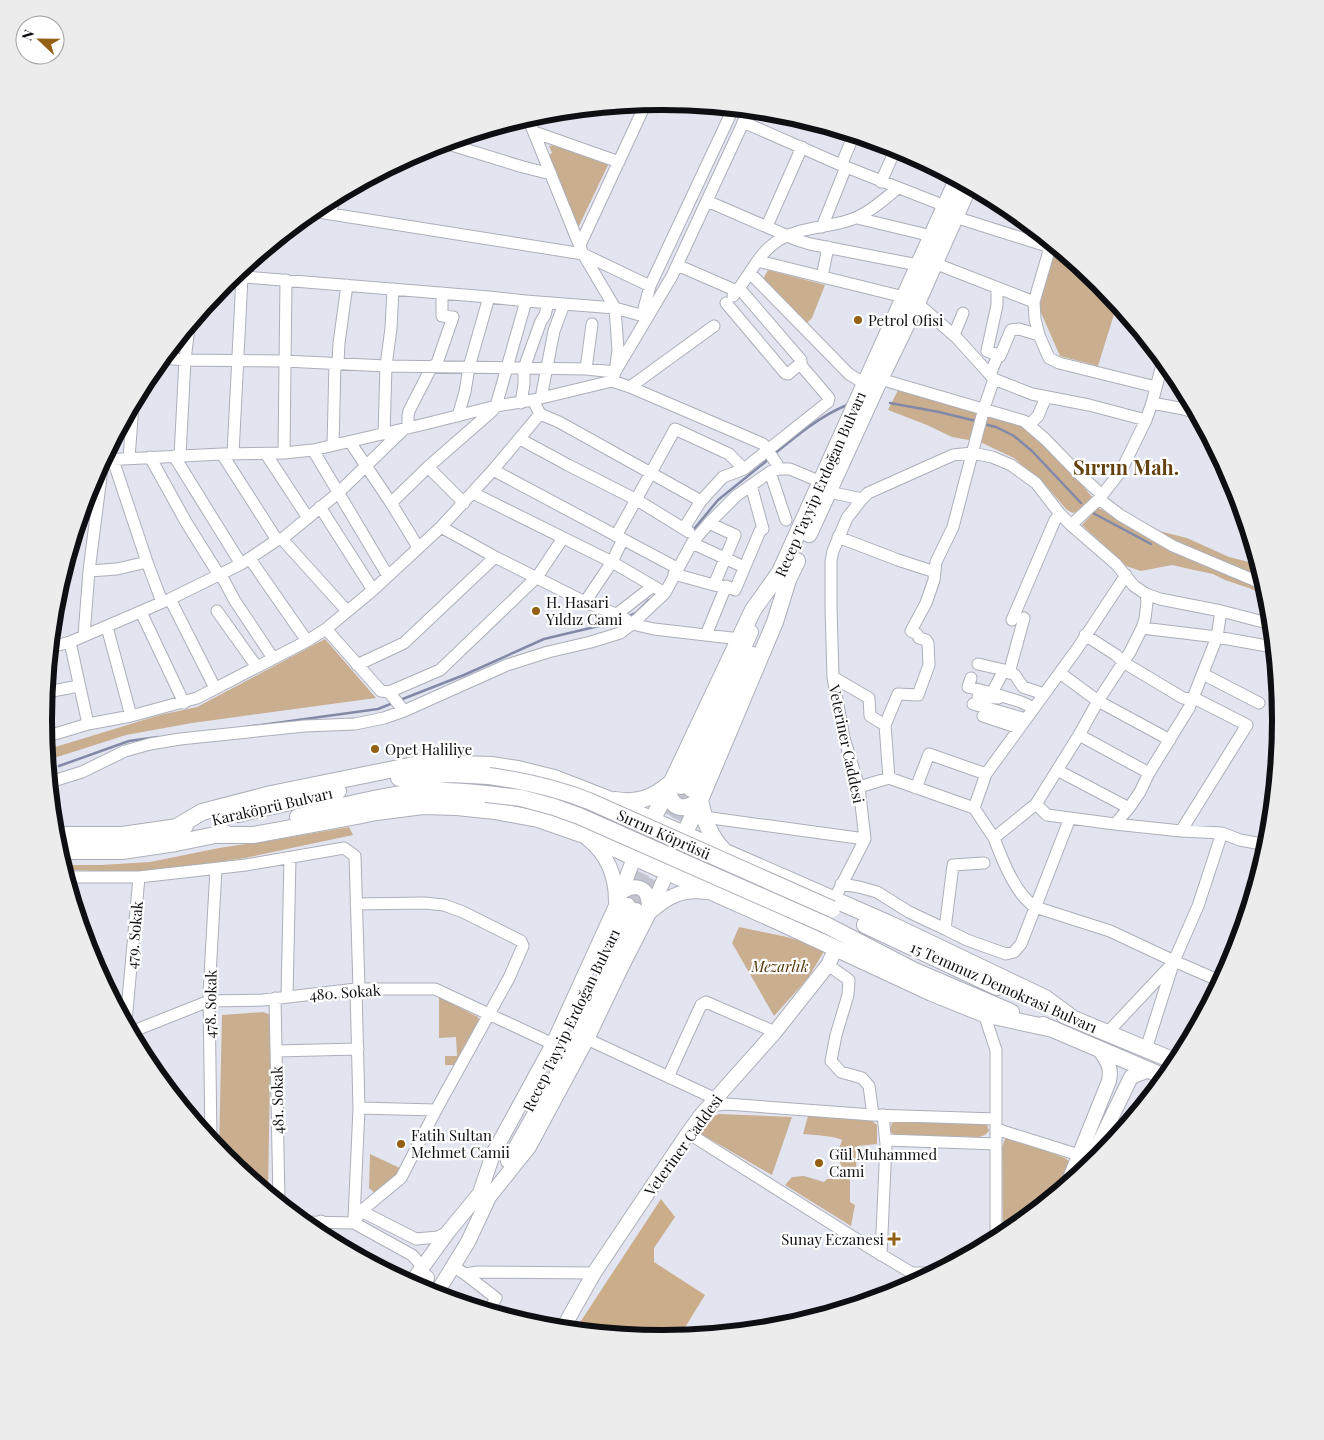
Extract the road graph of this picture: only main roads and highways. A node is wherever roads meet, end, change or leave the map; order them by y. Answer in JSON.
{"nodes":[{"id":1,"x":965,"y":191,"type":"edge"},
{"id":2,"x":950,"y":212,"type":"junction"},
{"id":3,"x":926,"y":264,"type":"junction"},
{"id":4,"x":784,"y":576,"type":"junction"},
{"id":5,"x":489,"y":776,"type":"joint"},
{"id":6,"x":683,"y":790,"type":"junction"},
{"id":7,"x":486,"y":794,"type":"joint"},
{"id":8,"x":608,"y":799,"type":"junction"},
{"id":9,"x":652,"y":820,"type":"junction"},
{"id":10,"x":175,"y":828,"type":"junction"},
{"id":11,"x":684,"y":834,"type":"junction"},
{"id":12,"x":63,"y":835,"type":"edge"},
{"id":13,"x":214,"y":835,"type":"junction"},
{"id":14,"x":584,"y":835,"type":"junction"},
{"id":15,"x":67,"y":851,"type":"edge"},
{"id":16,"x":724,"y":851,"type":"junction"},
{"id":17,"x":634,"y":858,"type":"junction"},
{"id":18,"x":667,"y":873,"type":"junction"},
{"id":19,"x":716,"y":894,"type":"junction"},
{"id":20,"x":833,"y":904,"type":"junction"},
{"id":21,"x":630,"y":906,"type":"junction"},
{"id":22,"x":826,"y":925,"type":"joint"},
{"id":23,"x":836,"y":948,"type":"junction"},
{"id":24,"x":1053,"y":1029,"type":"junction"},
{"id":25,"x":1099,"y":1048,"type":"junction"},
{"id":26,"x":1169,"y":1059,"type":"edge"},
{"id":27,"x":1149,"y":1070,"type":"junction"},
{"id":28,"x":1158,"y":1074,"type":"edge"},
{"id":29,"x":1097,"y":1147,"type":"edge"},
{"id":30,"x":1073,"y":1169,"type":"edge"},
{"id":31,"x":484,"y":1195,"type":"junction"},
{"id":32,"x":426,"y":1282,"type":"edge"},
{"id":33,"x":426,"y":1282,"type":"edge"},
{"id":34,"x":428,"y":1282,"type":"edge"},
{"id":35,"x":567,"y":1322,"type":"edge"}],
"edges":[{"from":1,"to":2,"type":"highway","name":"Recep Tayyip Erdoğan Bulvarı"},
{"from":2,"to":3,"type":"highway","name":"Recep Tayyip Erdoğan Bulvarı"},
{"from":2,"to":3,"type":"highway","name":"Recep Tayyip Erdoğan Bulvarı"},
{"from":3,"to":4,"type":"highway","name":"Recep Tayyip Erdoğan Bulvarı"},
{"from":4,"to":6,"type":"main road","name":"Recep Tayyip Erdoğan Bulvarı"},
{"from":4,"to":6,"type":"highway"},
{"from":4,"to":6,"type":"highway"},
{"from":5,"to":10,"type":"highway","name":"Karaköprü Bulvarı"},
{"from":5,"to":20,"type":"highway","name":"Sırrın Köprüsü","bridge":true},
{"from":6,"to":8,"type":"highway"},
{"from":6,"to":9,"type":"highway"},
{"from":6,"to":11,"type":"highway"},
{"from":6,"to":16,"type":"highway"},
{"from":7,"to":13,"type":"highway","name":"Karaköprü Bulvarı"},
{"from":7,"to":22,"type":"highway","name":"Sırrın Köprüsü","bridge":true},
{"from":8,"to":9,"type":"highway"},
{"from":8,"to":10,"type":"highway"},
{"from":9,"to":11,"type":"highway"},
{"from":9,"to":17,"type":"highway"},
{"from":10,"to":12,"type":"highway","name":"Karaköprü Bulvarı"},
{"from":11,"to":16,"type":"highway"},
{"from":11,"to":18,"type":"highway"},
{"from":13,"to":14,"type":"highway"},
{"from":13,"to":15,"type":"highway","name":"Karaköprü Bulvarı"},
{"from":14,"to":17,"type":"highway"},
{"from":14,"to":21,"type":"main road"},
{"from":16,"to":20,"type":"highway"},
{"from":17,"to":18,"type":"highway"},
{"from":17,"to":21,"type":"main road"},
{"from":18,"to":19,"type":"highway"},
{"from":18,"to":21,"type":"main road"},
{"from":19,"to":21,"type":"main road"},
{"from":19,"to":23,"type":"highway"},
{"from":20,"to":26,"type":"highway","name":"15 Temmuz Demokrasi Bulvarı"},
{"from":21,"to":31,"type":"main road","name":"Recep Tayyip Erdoğan Bulvarı"},
{"from":21,"to":31,"type":"main road"},
{"from":21,"to":31,"type":"main road"},
{"from":22,"to":24,"type":"highway","name":"15 Temmuz Demokrasi Bulvarı"},
{"from":23,"to":24,"type":"highway"},
{"from":23,"to":35,"type":"main road","name":"Veteriner Caddesi"},
{"from":24,"to":25,"type":"highway","name":"15 Temmuz Demokrasi Bulvarı"},
{"from":25,"to":27,"type":"highway","name":"15 Temmuz Demokrasi Bulvarı"},
{"from":25,"to":30,"type":"main road"},
{"from":27,"to":28,"type":"highway","name":"15 Temmuz Demokrasi Bulvarı"},
{"from":27,"to":29,"type":"main road"},
{"from":31,"to":32,"type":"main road"},
{"from":31,"to":33,"type":"main road","name":"Recep Tayyip Erdoğan Bulvarı"},
{"from":31,"to":34,"type":"main road"}]}
